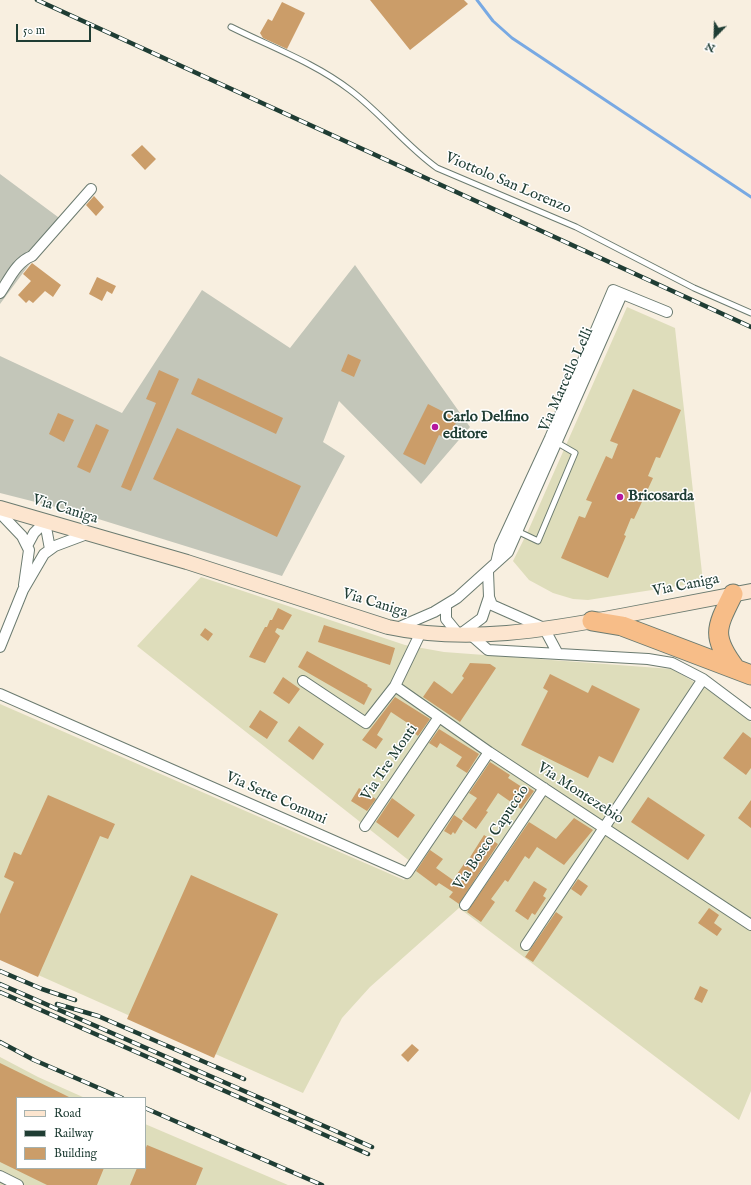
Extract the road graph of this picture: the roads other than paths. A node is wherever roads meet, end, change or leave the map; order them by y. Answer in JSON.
{"nodes":[{"id":1,"x":231,"y":28,"type":"dead end"},
{"id":2,"x":91,"y":189,"type":"dead end"},
{"id":3,"x":0,"y":293,"type":"edge"},
{"id":4,"x":667,"y":312,"type":"dead end"},
{"id":5,"x":751,"y":313,"type":"edge"},
{"id":6,"x":553,"y":440,"type":"junction"},
{"id":7,"x":0,"y":508,"type":"edge"},
{"id":8,"x":0,"y":514,"type":"edge"},
{"id":9,"x":45,"y":522,"type":"junction"},
{"id":10,"x":513,"y":529,"type":"junction"},
{"id":11,"x":87,"y":534,"type":"junction"},
{"id":12,"x":27,"y":546,"type":"junction"},
{"id":13,"x":50,"y":549,"type":"junction"},
{"id":14,"x":488,"y":572,"type":"junction"},
{"id":15,"x":23,"y":590,"type":"junction"},
{"id":16,"x":751,"y":591,"type":"edge"},
{"id":17,"x":733,"y":594,"type":"junction"},
{"id":18,"x":489,"y":597,"type":"junction"},
{"id":19,"x":446,"y":605,"type":"junction"},
{"id":20,"x":592,"y":621,"type":"junction"},
{"id":21,"x":544,"y":628,"type":"junction"},
{"id":22,"x":396,"y":629,"type":"junction"},
{"id":23,"x":420,"y":634,"type":"junction"},
{"id":24,"x":466,"y":636,"type":"junction"},
{"id":25,"x":0,"y":647,"type":"edge"},
{"id":26,"x":558,"y":654,"type":"junction"},
{"id":27,"x":743,"y":672,"type":"edge"},
{"id":28,"x":703,"y":680,"type":"junction"},
{"id":29,"x":303,"y":681,"type":"dead end"},
{"id":30,"x":395,"y":686,"type":"junction"},
{"id":31,"x":0,"y":694,"type":"edge"},
{"id":32,"x":751,"y":715,"type":"edge"},
{"id":33,"x":439,"y":717,"type":"junction"},
{"id":34,"x":489,"y":752,"type":"junction"},
{"id":35,"x":544,"y":788,"type":"junction"},
{"id":36,"x":365,"y":826,"type":"dead end"},
{"id":37,"x":603,"y":827,"type":"junction"},
{"id":38,"x":464,"y":905,"type":"dead end"},
{"id":39,"x":751,"y":925,"type":"edge"},
{"id":40,"x":526,"y":944,"type":"dead end"},
{"id":41,"x":0,"y":1176,"type":"edge"},
{"id":42,"x":18,"y":1185,"type":"edge"}],
"edges":[{"from":1,"to":5,"type":"lane","name":"Viottolo San Lorenzo"},
{"from":2,"to":3,"type":"street"},
{"from":4,"to":6,"type":"street","name":"Via Marcello Lelli"},
{"from":6,"to":10,"type":"street","name":"Via Marcello Lelli"},
{"from":6,"to":10,"type":"lane"},
{"from":7,"to":9,"type":"street","name":"Via Caniga"},
{"from":8,"to":12,"type":"street"},
{"from":9,"to":11,"type":"street","name":"Via Caniga"},
{"from":9,"to":12,"type":"street"},
{"from":9,"to":13,"type":"street"},
{"from":10,"to":14,"type":"street","name":"Via Marcello Lelli"},
{"from":11,"to":13,"type":"street"},
{"from":11,"to":22,"type":"street","name":"Via Caniga"},
{"from":12,"to":15,"type":"street"},
{"from":13,"to":15,"type":"street"},
{"from":14,"to":18,"type":"street"},
{"from":14,"to":19,"type":"street","name":"Via Marcello Lelli"},
{"from":15,"to":25,"type":"street"},
{"from":16,"to":17,"type":"street","name":"Via Caniga"},
{"from":17,"to":20,"type":"street","name":"Via Caniga"},
{"from":17,"to":27,"type":"highway"},
{"from":18,"to":21,"type":"street"},
{"from":18,"to":24,"type":"street"},
{"from":19,"to":22,"type":"street","name":"Via Marcello Lelli"},
{"from":19,"to":24,"type":"street"},
{"from":20,"to":21,"type":"street","name":"Via Caniga"},
{"from":20,"to":27,"type":"highway"},
{"from":21,"to":24,"type":"street","name":"Via Caniga"},
{"from":21,"to":26,"type":"street"},
{"from":22,"to":23,"type":"street","name":"Via Caniga"},
{"from":23,"to":24,"type":"street","name":"Via Caniga"},
{"from":23,"to":30,"type":"street"},
{"from":24,"to":26,"type":"street"},
{"from":26,"to":28,"type":"street"},
{"from":28,"to":32,"type":"street"},
{"from":28,"to":37,"type":"street"},
{"from":29,"to":30,"type":"street"},
{"from":30,"to":33,"type":"street","name":"Via Montezebio"},
{"from":31,"to":34,"type":"street","name":"Via Sette Comuni"},
{"from":33,"to":34,"type":"street","name":"Via Montezebio"},
{"from":33,"to":36,"type":"street","name":"Via Tre Monti"},
{"from":34,"to":35,"type":"street","name":"Via Montezebio"},
{"from":35,"to":37,"type":"street","name":"Via Montezebio"},
{"from":35,"to":38,"type":"street","name":"Via Bosco Capuccio"},
{"from":37,"to":39,"type":"street","name":"Via Montezebio"},
{"from":37,"to":40,"type":"street"},
{"from":41,"to":42,"type":"street"}]}
